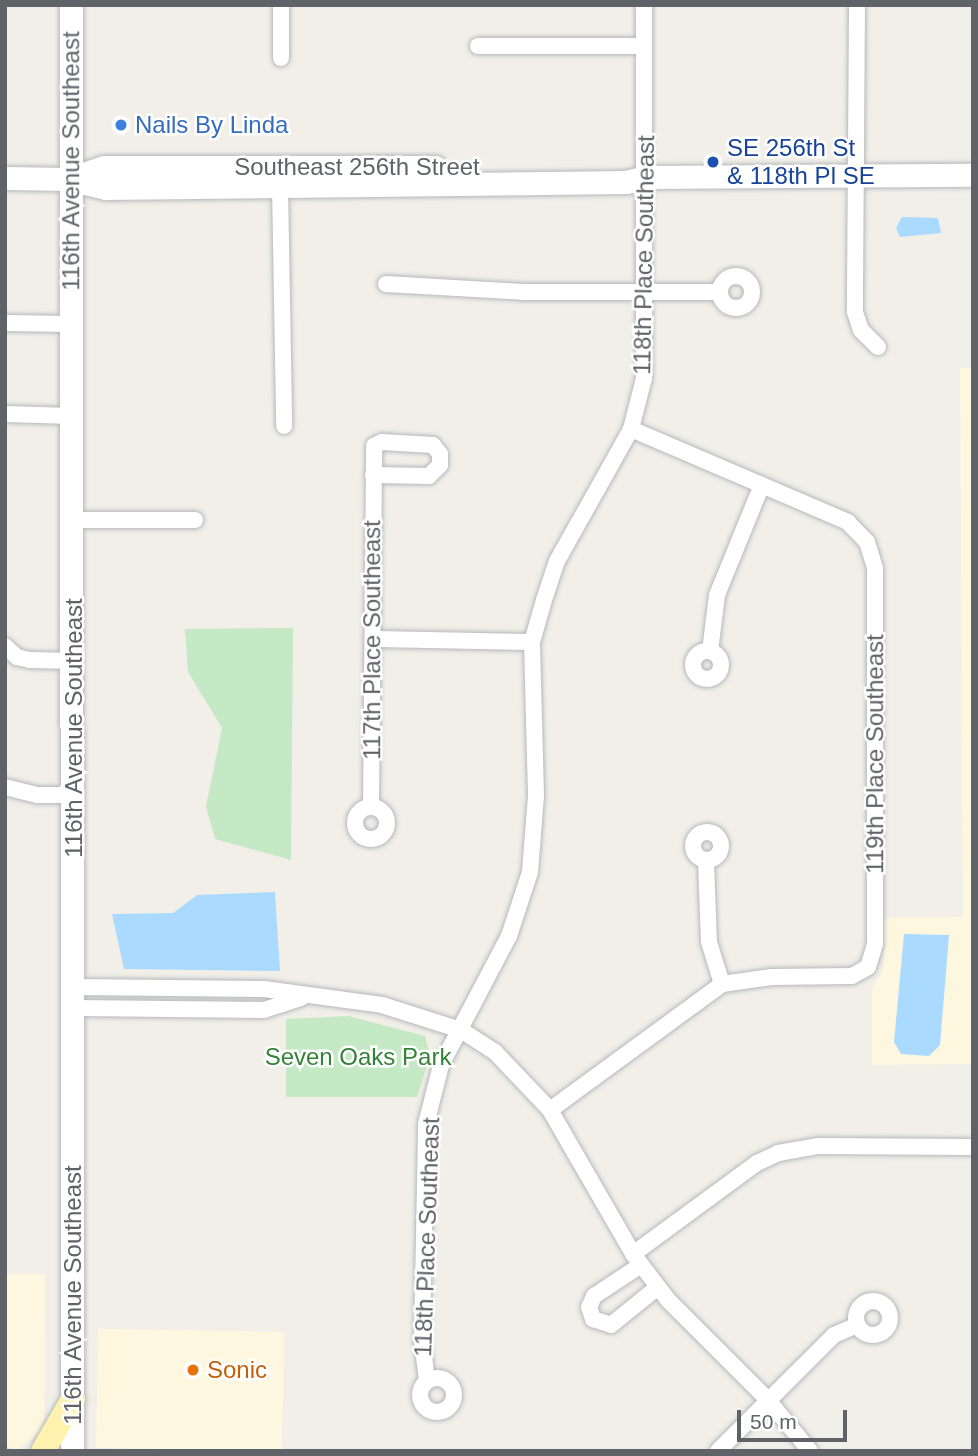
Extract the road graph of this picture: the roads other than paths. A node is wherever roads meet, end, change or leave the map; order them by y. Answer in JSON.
{"nodes":[{"id":1,"x":71,"y":5,"type":"edge"},
{"id":2,"x":281,"y":5,"type":"edge"},
{"id":3,"x":644,"y":5,"type":"edge"},
{"id":4,"x":857,"y":5,"type":"edge"},
{"id":5,"x":478,"y":46,"type":"dead end"},
{"id":6,"x":644,"y":46,"type":"junction"},
{"id":7,"x":281,"y":58,"type":"dead end"},
{"id":8,"x":856,"y":175,"type":"junction"},
{"id":9,"x":973,"y":175,"type":"edge"},
{"id":10,"x":646,"y":177,"type":"junction"},
{"id":11,"x":5,"y":178,"type":"edge"},
{"id":12,"x":69,"y":179,"type":"junction"},
{"id":13,"x":280,"y":186,"type":"junction"},
{"id":14,"x":386,"y":284,"type":"dead end"},
{"id":15,"x":646,"y":291,"type":"junction"},
{"id":16,"x":720,"y":292,"type":"dead end"},
{"id":17,"x":5,"y":323,"type":"edge"},
{"id":18,"x":72,"y":324,"type":"junction"},
{"id":19,"x":878,"y":348,"type":"dead end"},
{"id":20,"x":5,"y":414,"type":"edge"},
{"id":21,"x":72,"y":416,"type":"junction"},
{"id":22,"x":284,"y":426,"type":"dead end"},
{"id":23,"x":631,"y":429,"type":"junction"},
{"id":24,"x":373,"y":475,"type":"dead end"},
{"id":25,"x":762,"y":485,"type":"junction"},
{"id":26,"x":73,"y":520,"type":"junction"},
{"id":27,"x":195,"y":520,"type":"dead end"},
{"id":28,"x":373,"y":639,"type":"junction"},
{"id":29,"x":532,"y":642,"type":"junction"},
{"id":30,"x":5,"y":646,"type":"edge"},
{"id":31,"x":710,"y":651,"type":"dead end"},
{"id":32,"x":74,"y":661,"type":"junction"},
{"id":33,"x":5,"y":787,"type":"edge"},
{"id":34,"x":74,"y":795,"type":"junction"},
{"id":35,"x":371,"y":806,"type":"dead end"},
{"id":36,"x":706,"y":861,"type":"dead end"},
{"id":37,"x":722,"y":984,"type":"junction"},
{"id":38,"x":75,"y":998,"type":"junction"},
{"id":39,"x":461,"y":1030,"type":"junction"},
{"id":40,"x":550,"y":1110,"type":"junction"},
{"id":41,"x":973,"y":1147,"type":"edge"},
{"id":42,"x":637,"y":1259,"type":"junction"},
{"id":43,"x":659,"y":1287,"type":"junction"},
{"id":44,"x":857,"y":1325,"type":"dead end"},
{"id":45,"x":427,"y":1381,"type":"dead end"},
{"id":46,"x":73,"y":1399,"type":"junction"},
{"id":47,"x":768,"y":1400,"type":"junction"},
{"id":48,"x":43,"y":1451,"type":"edge"},
{"id":49,"x":72,"y":1451,"type":"edge"},
{"id":50,"x":718,"y":1451,"type":"edge"},
{"id":51,"x":810,"y":1451,"type":"edge"}],
"edges":[{"from":1,"to":12,"type":"main road","name":"116th Avenue Southeast"},
{"from":2,"to":7,"type":"street"},
{"from":3,"to":6,"type":"street","name":"118th Place Southeast"},
{"from":4,"to":8,"type":"street"},
{"from":5,"to":6,"type":"street"},
{"from":6,"to":10,"type":"street","name":"118th Place Southeast"},
{"from":8,"to":9,"type":"main road","name":"Southeast 256th Street"},
{"from":8,"to":10,"type":"main road","name":"Southeast 256th Street"},
{"from":8,"to":19,"type":"street"},
{"from":10,"to":12,"type":"main road","name":"Southeast 256th Street"},
{"from":10,"to":13,"type":"main road","name":"Southeast 256th Street"},
{"from":10,"to":15,"type":"street","name":"118th Place Southeast"},
{"from":11,"to":12,"type":"main road","name":"Southeast 256th Street"},
{"from":12,"to":13,"type":"main road","name":"Southeast 256th Street"},
{"from":12,"to":18,"type":"main road","name":"116th Avenue Southeast"},
{"from":13,"to":22,"type":"street"},
{"from":14,"to":15,"type":"street"},
{"from":15,"to":16,"type":"street"},
{"from":15,"to":23,"type":"street","name":"118th Place Southeast"},
{"from":17,"to":18,"type":"street"},
{"from":18,"to":21,"type":"main road","name":"116th Avenue Southeast"},
{"from":20,"to":21,"type":"street"},
{"from":21,"to":26,"type":"main road","name":"116th Avenue Southeast"},
{"from":23,"to":25,"type":"street"},
{"from":23,"to":29,"type":"street","name":"118th Place Southeast"},
{"from":24,"to":28,"type":"street","name":"117th Place Southeast"},
{"from":25,"to":31,"type":"street"},
{"from":25,"to":37,"type":"street","name":"119th Place Southeast"},
{"from":26,"to":27,"type":"street"},
{"from":26,"to":32,"type":"main road","name":"116th Avenue Southeast"},
{"from":28,"to":29,"type":"street"},
{"from":28,"to":35,"type":"street","name":"117th Place Southeast"},
{"from":29,"to":39,"type":"street","name":"118th Place Southeast"},
{"from":30,"to":32,"type":"street"},
{"from":32,"to":34,"type":"main road","name":"116th Avenue Southeast"},
{"from":33,"to":34,"type":"street"},
{"from":34,"to":38,"type":"main road","name":"116th Avenue Southeast"},
{"from":36,"to":37,"type":"street"},
{"from":37,"to":40,"type":"street"},
{"from":38,"to":39,"type":"street"},
{"from":38,"to":46,"type":"main road","name":"116th Avenue Southeast"},
{"from":39,"to":40,"type":"street"},
{"from":39,"to":45,"type":"street","name":"118th Place Southeast"},
{"from":40,"to":42,"type":"street"},
{"from":41,"to":42,"type":"street"},
{"from":42,"to":43,"type":"street"},
{"from":42,"to":43,"type":"street"},
{"from":43,"to":47,"type":"street"},
{"from":44,"to":47,"type":"street"},
{"from":46,"to":48,"type":"main road"},
{"from":46,"to":49,"type":"main road","name":"116th Avenue Southeast"},
{"from":47,"to":50,"type":"street"},
{"from":47,"to":51,"type":"street"}]}
